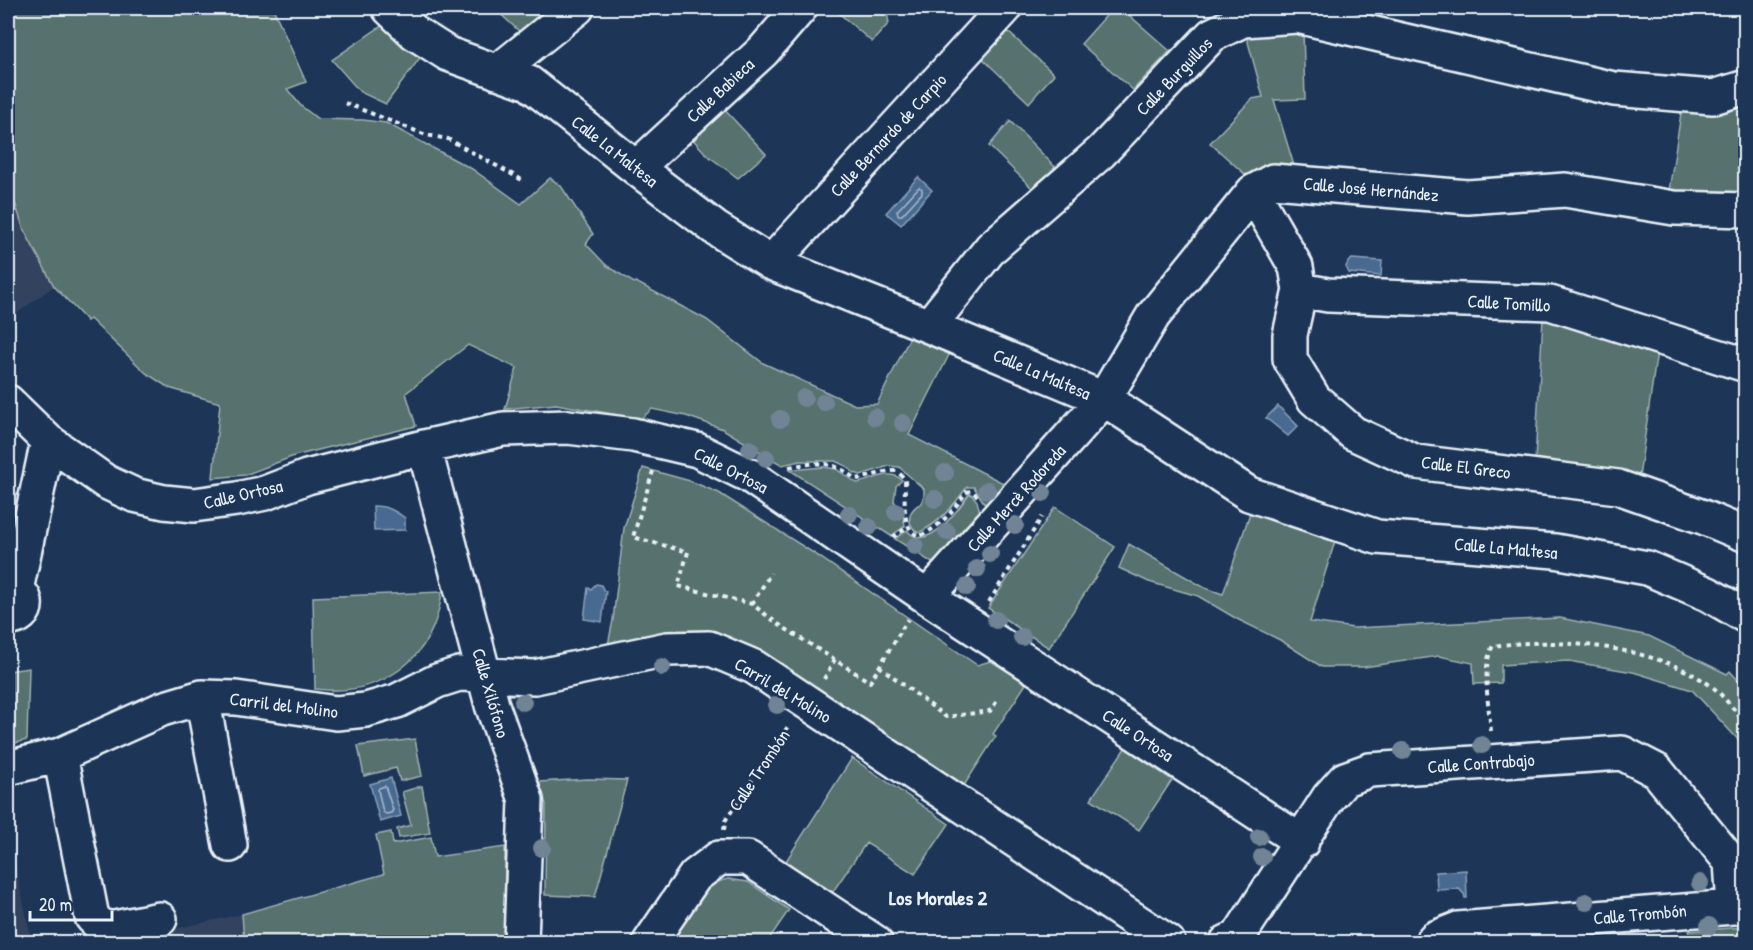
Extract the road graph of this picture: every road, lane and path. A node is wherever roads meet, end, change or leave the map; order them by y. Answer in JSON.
{"nodes":[{"id":1,"x":389,"y":8,"type":"edge"},
{"id":2,"x":577,"y":8,"type":"edge"},
{"id":3,"x":800,"y":8,"type":"edge"},
{"id":4,"x":1005,"y":8,"type":"edge"},
{"id":5,"x":497,"y":72,"type":"junction"},
{"id":6,"x":1746,"y":87,"type":"edge"},
{"id":7,"x":345,"y":103,"type":"dead end"},
{"id":8,"x":636,"y":168,"type":"junction"},
{"id":9,"x":524,"y":181,"type":"dead end"},
{"id":10,"x":1253,"y":192,"type":"junction"},
{"id":11,"x":1746,"y":210,"type":"edge"},
{"id":12,"x":771,"y":263,"type":"junction"},
{"id":13,"x":1300,"y":290,"type":"junction"},
{"id":14,"x":928,"y":326,"type":"junction"},
{"id":15,"x":1746,"y":364,"type":"edge"},
{"id":16,"x":1104,"y":399,"type":"junction"},
{"id":17,"x":8,"y":402,"type":"edge"},
{"id":18,"x":48,"y":441,"type":"junction"},
{"id":19,"x":424,"y":447,"type":"junction"},
{"id":20,"x":654,"y":468,"type":"dead end"},
{"id":21,"x":783,"y":468,"type":"dead end"},
{"id":22,"x":979,"y":498,"type":"dead end"},
{"id":23,"x":1045,"y":511,"type":"dead end"},
{"id":24,"x":908,"y":526,"type":"junction"},
{"id":25,"x":1746,"y":535,"type":"edge"},
{"id":26,"x":891,"y":540,"type":"dead end"},
{"id":27,"x":771,"y":573,"type":"dead end"},
{"id":28,"x":10,"y":599,"type":"edge"},
{"id":29,"x":989,"y":602,"type":"dead end"},
{"id":30,"x":752,"y":604,"type":"junction"},
{"id":31,"x":918,"y":608,"type":"junction"},
{"id":32,"x":1746,"y":616,"type":"edge"},
{"id":33,"x":835,"y":659,"type":"junction"},
{"id":34,"x":879,"y":666,"type":"junction"},
{"id":35,"x":827,"y":673,"type":"dead end"},
{"id":36,"x":484,"y":674,"type":"junction"},
{"id":37,"x":202,"y":697,"type":"junction"},
{"id":38,"x":997,"y":701,"type":"dead end"},
{"id":39,"x":792,"y":720,"type":"dead end"},
{"id":40,"x":1746,"y":724,"type":"edge"},
{"id":41,"x":1492,"y":741,"type":"dead end"},
{"id":42,"x":60,"y":755,"type":"junction"},
{"id":43,"x":8,"y":768,"type":"edge"},
{"id":44,"x":725,"y":820,"type":"dead end"},
{"id":45,"x":1302,"y":842,"type":"junction"},
{"id":46,"x":230,"y":845,"type":"dead end"},
{"id":47,"x":1740,"y":906,"type":"edge"},
{"id":48,"x":160,"y":919,"type":"dead end"},
{"id":49,"x":521,"y":942,"type":"edge"},
{"id":50,"x":650,"y":942,"type":"edge"},
{"id":51,"x":875,"y":942,"type":"edge"},
{"id":52,"x":1168,"y":942,"type":"edge"},
{"id":53,"x":1227,"y":942,"type":"edge"},
{"id":54,"x":1432,"y":942,"type":"edge"}],
"edges":[{"from":1,"to":5,"type":"street","name":"Calle La Maltesa"},
{"from":2,"to":5,"type":"street"},
{"from":3,"to":8,"type":"street","name":"Calle Babieca"},
{"from":4,"to":12,"type":"street","name":"Calle Bernardo de Carpio"},
{"from":5,"to":8,"type":"street","name":"Calle La Maltesa"},
{"from":6,"to":14,"type":"street","name":"Calle Burguillos"},
{"from":7,"to":9,"type":"path"},
{"from":8,"to":12,"type":"street","name":"Calle La Maltesa"},
{"from":10,"to":11,"type":"street","name":"Calle José Hernández"},
{"from":10,"to":13,"type":"street","name":"Calle El Greco"},
{"from":10,"to":16,"type":"street"},
{"from":12,"to":14,"type":"street","name":"Calle La Maltesa"},
{"from":13,"to":15,"type":"street","name":"Calle Tomillo"},
{"from":13,"to":25,"type":"street","name":"Calle El Greco"},
{"from":14,"to":16,"type":"street","name":"Calle La Maltesa"},
{"from":16,"to":31,"type":"street","name":"Calle Mercè Rodoreda"},
{"from":16,"to":32,"type":"street","name":"Calle La Maltesa"},
{"from":17,"to":18,"type":"street","name":"Calle Ortosa"},
{"from":18,"to":19,"type":"street","name":"Calle Ortosa"},
{"from":18,"to":28,"type":"street"},
{"from":19,"to":31,"type":"street","name":"Calle Ortosa"},
{"from":19,"to":36,"type":"street","name":"Calle Xilófono"},
{"from":20,"to":30,"type":"path"},
{"from":21,"to":24,"type":"path"},
{"from":22,"to":24,"type":"path"},
{"from":23,"to":29,"type":"path"},
{"from":24,"to":26,"type":"path"},
{"from":27,"to":30,"type":"path"},
{"from":30,"to":33,"type":"path"},
{"from":31,"to":34,"type":"path"},
{"from":31,"to":45,"type":"street","name":"Calle Ortosa"},
{"from":33,"to":34,"type":"path"},
{"from":33,"to":35,"type":"path"},
{"from":34,"to":38,"type":"path"},
{"from":36,"to":37,"type":"street","name":"Carril del Molino"},
{"from":36,"to":49,"type":"street","name":"Calle Xilófono"},
{"from":36,"to":52,"type":"street","name":"Carril del Molino"},
{"from":37,"to":42,"type":"street","name":"Carril del Molino"},
{"from":37,"to":46,"type":"street","name":"Carril del Molino"},
{"from":39,"to":44,"type":"path","name":"Calle Trombón"},
{"from":40,"to":41,"type":"path"},
{"from":42,"to":43,"type":"street","name":"Carril del Molino"},
{"from":42,"to":48,"type":"street"},
{"from":45,"to":47,"type":"street","name":"Calle Contrabajo"},
{"from":45,"to":53,"type":"street","name":"Calle Contrabajo"},
{"from":47,"to":54,"type":"street","name":"Calle Trombón"},
{"from":50,"to":51,"type":"street"}]}
